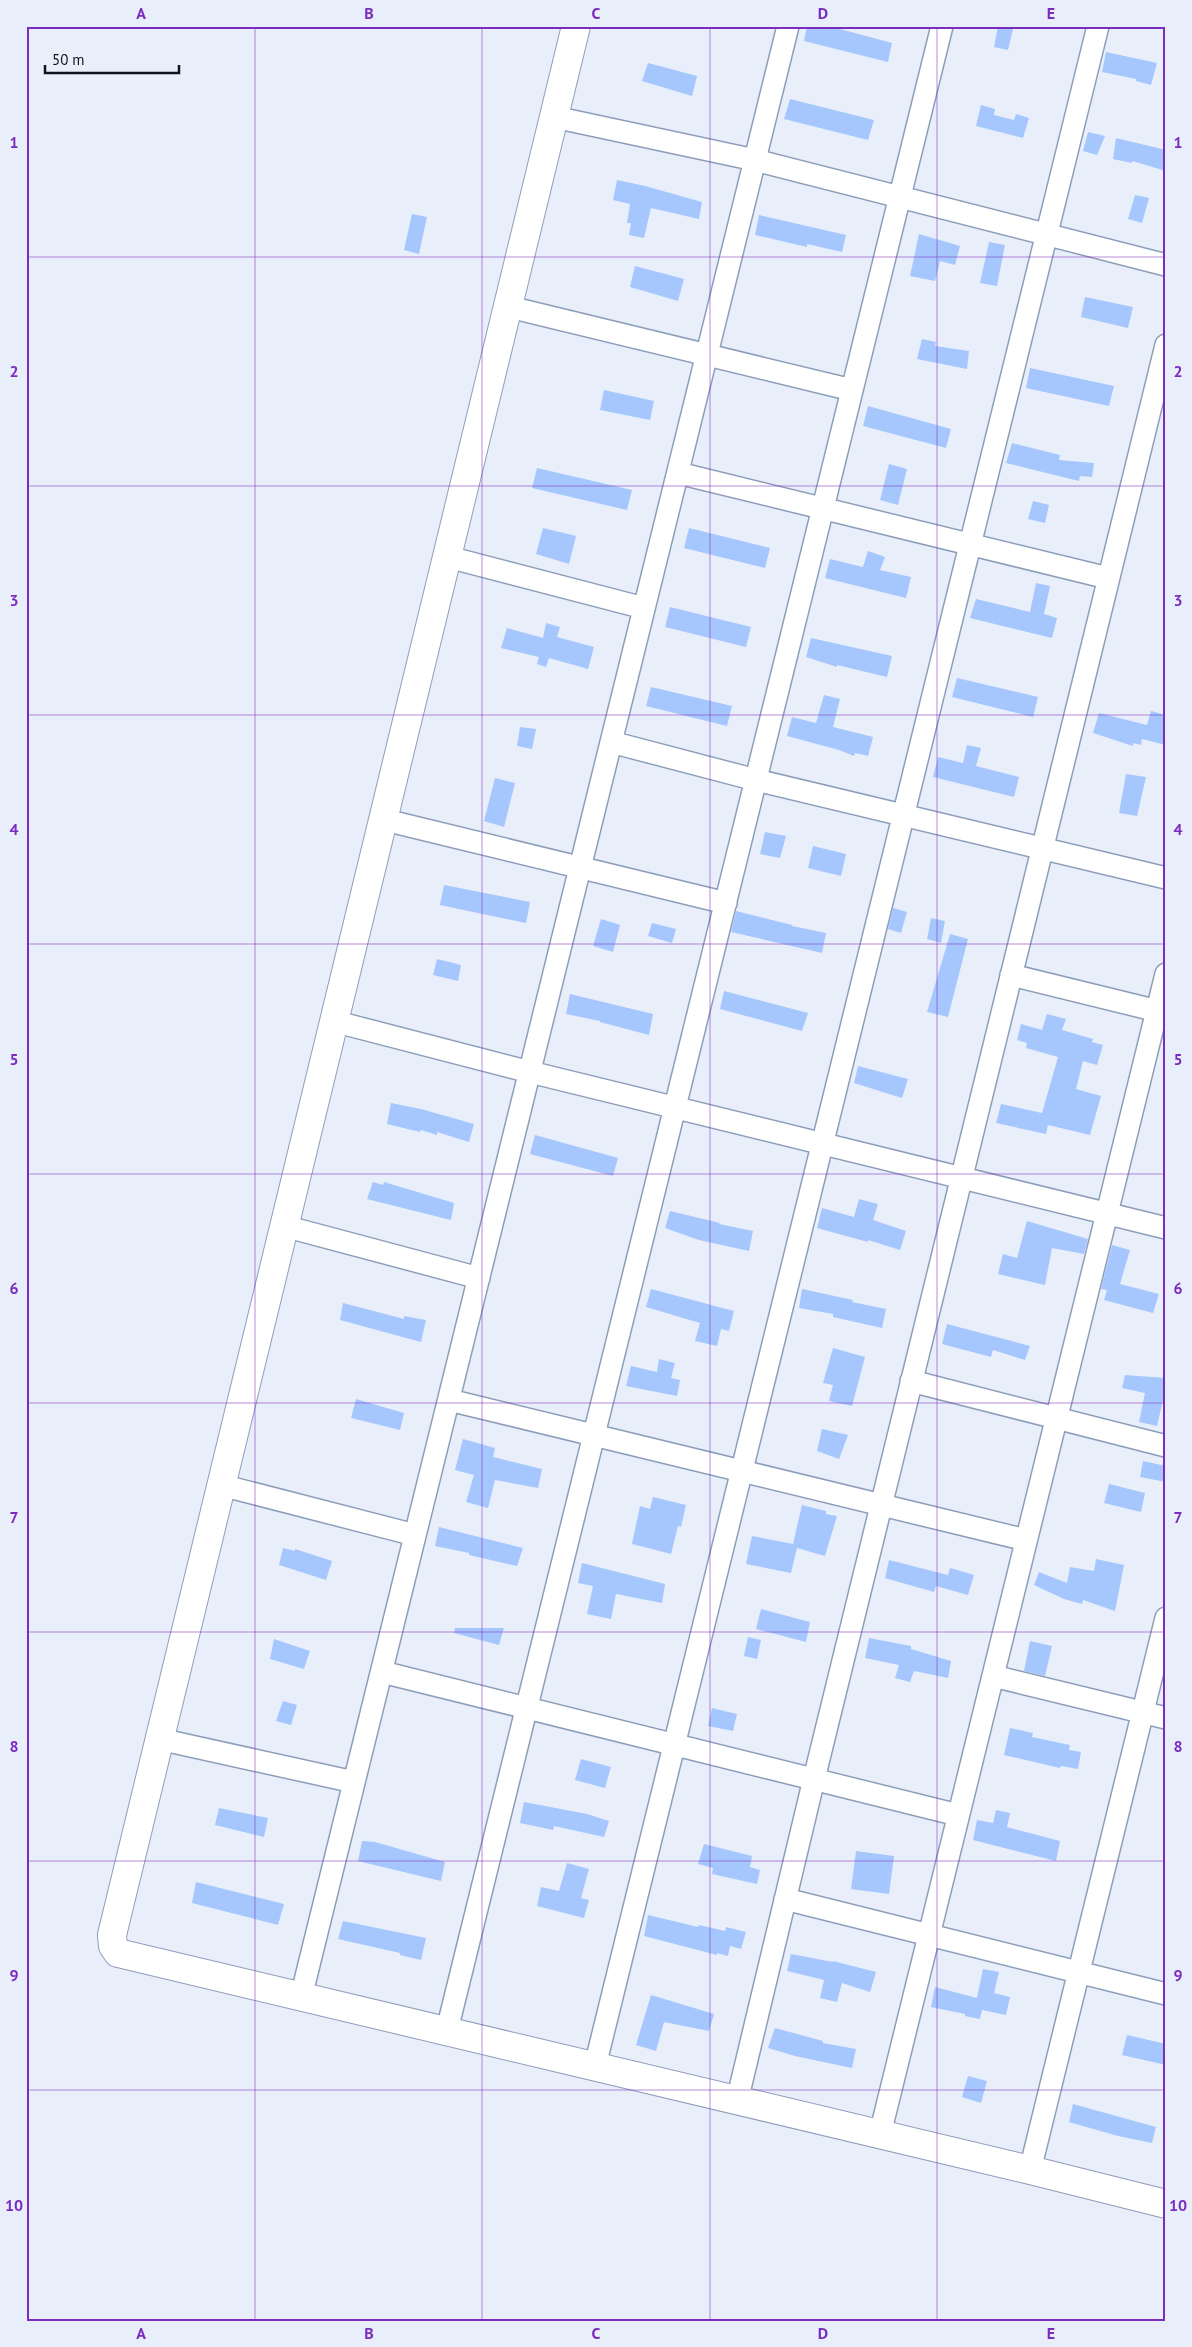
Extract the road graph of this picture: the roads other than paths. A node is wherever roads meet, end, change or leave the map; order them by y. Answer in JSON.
{"nodes":[{"id":1,"x":576,"y":26,"type":"edge"},
{"id":2,"x":788,"y":26,"type":"edge"},
{"id":3,"x":942,"y":26,"type":"edge"},
{"id":4,"x":1098,"y":26,"type":"edge"},
{"id":5,"x":554,"y":117,"type":"junction"},
{"id":6,"x":755,"y":160,"type":"junction"},
{"id":7,"x":899,"y":198,"type":"junction"},
{"id":8,"x":1046,"y":235,"type":"junction"},
{"id":9,"x":1166,"y":265,"type":"edge"},
{"id":10,"x":509,"y":307,"type":"junction"},
{"id":11,"x":1166,"y":345,"type":"edge"},
{"id":12,"x":707,"y":355,"type":"junction"},
{"id":13,"x":852,"y":390,"type":"junction"},
{"id":14,"x":678,"y":473,"type":"junction"},
{"id":15,"x":822,"y":510,"type":"junction"},
{"id":16,"x":970,"y":545,"type":"junction"},
{"id":17,"x":448,"y":557,"type":"junction"},
{"id":18,"x":1108,"y":578,"type":"junction"},
{"id":19,"x":644,"y":608,"type":"junction"},
{"id":20,"x":611,"y":742,"type":"junction"},
{"id":21,"x":756,"y":780,"type":"junction"},
{"id":22,"x":903,"y":816,"type":"junction"},
{"id":23,"x":385,"y":820,"type":"junction"},
{"id":24,"x":1042,"y":848,"type":"junction"},
{"id":25,"x":580,"y":867,"type":"junction"},
{"id":26,"x":1166,"y":878,"type":"edge"},
{"id":27,"x":726,"y":903,"type":"junction"},
{"id":28,"x":1166,"y":974,"type":"edge"},
{"id":29,"x":1011,"y":975,"type":"junction"},
{"id":30,"x":1161,"y":1012,"type":"edge"},
{"id":31,"x":333,"y":1021,"type":"junction"},
{"id":32,"x":530,"y":1072,"type":"junction"},
{"id":33,"x":675,"y":1107,"type":"junction"},
{"id":34,"x":822,"y":1144,"type":"junction"},
{"id":35,"x":961,"y":1177,"type":"junction"},
{"id":36,"x":1106,"y":1213,"type":"junction"},
{"id":37,"x":284,"y":1226,"type":"junction"},
{"id":38,"x":1166,"y":1228,"type":"edge"},
{"id":39,"x":479,"y":1278,"type":"junction"},
{"id":40,"x":911,"y":1380,"type":"junction"},
{"id":41,"x":449,"y":1400,"type":"junction"},
{"id":42,"x":1056,"y":1418,"type":"junction"},
{"id":43,"x":594,"y":1435,"type":"junction"},
{"id":44,"x":1166,"y":1446,"type":"edge"},
{"id":45,"x":742,"y":1471,"type":"junction"},
{"id":46,"x":221,"y":1485,"type":"junction"},
{"id":47,"x":880,"y":1505,"type":"junction"},
{"id":48,"x":416,"y":1535,"type":"junction"},
{"id":49,"x":1026,"y":1540,"type":"junction"},
{"id":50,"x":1166,"y":1618,"type":"edge"},
{"id":51,"x":382,"y":1672,"type":"junction"},
{"id":52,"x":993,"y":1676,"type":"junction"},
{"id":53,"x":527,"y":1708,"type":"junction"},
{"id":54,"x":1142,"y":1712,"type":"junction"},
{"id":55,"x":1166,"y":1718,"type":"edge"},
{"id":56,"x":159,"y":1738,"type":"junction"},
{"id":57,"x":674,"y":1744,"type":"junction"},
{"id":58,"x":814,"y":1779,"type":"junction"},
{"id":59,"x":354,"y":1782,"type":"junction"},
{"id":60,"x":958,"y":1814,"type":"junction"},
{"id":61,"x":785,"y":1899,"type":"junction"},
{"id":62,"x":929,"y":1935,"type":"junction"},
{"id":63,"x":1078,"y":1972,"type":"junction"},
{"id":64,"x":1166,"y":1994,"type":"edge"},
{"id":65,"x":301,"y":1997,"type":"junction"},
{"id":66,"x":447,"y":2030,"type":"junction"},
{"id":67,"x":595,"y":2066,"type":"junction"},
{"id":68,"x":737,"y":2101,"type":"junction"},
{"id":69,"x":880,"y":2134,"type":"junction"},
{"id":70,"x":1030,"y":2170,"type":"junction"},
{"id":71,"x":1166,"y":2204,"type":"edge"}],
"edges":[{"from":1,"to":5,"type":"street"},
{"from":2,"to":6,"type":"street"},
{"from":3,"to":7,"type":"street"},
{"from":4,"to":8,"type":"street"},
{"from":5,"to":6,"type":"street"},
{"from":5,"to":10,"type":"street"},
{"from":6,"to":7,"type":"street"},
{"from":6,"to":12,"type":"street"},
{"from":7,"to":8,"type":"street"},
{"from":7,"to":13,"type":"street"},
{"from":8,"to":9,"type":"street"},
{"from":8,"to":16,"type":"street"},
{"from":10,"to":12,"type":"street"},
{"from":10,"to":17,"type":"street"},
{"from":11,"to":18,"type":"street"},
{"from":12,"to":13,"type":"street"},
{"from":12,"to":14,"type":"street"},
{"from":13,"to":15,"type":"street"},
{"from":14,"to":15,"type":"street"},
{"from":14,"to":19,"type":"street"},
{"from":15,"to":16,"type":"street"},
{"from":15,"to":21,"type":"street"},
{"from":16,"to":18,"type":"street"},
{"from":16,"to":22,"type":"street"},
{"from":17,"to":19,"type":"street"},
{"from":17,"to":23,"type":"street"},
{"from":18,"to":24,"type":"street"},
{"from":19,"to":20,"type":"street"},
{"from":20,"to":21,"type":"street"},
{"from":20,"to":25,"type":"street"},
{"from":21,"to":22,"type":"street"},
{"from":21,"to":27,"type":"street"},
{"from":22,"to":24,"type":"street"},
{"from":22,"to":34,"type":"street"},
{"from":23,"to":25,"type":"street"},
{"from":23,"to":31,"type":"street"},
{"from":24,"to":26,"type":"street"},
{"from":24,"to":29,"type":"street"},
{"from":25,"to":27,"type":"street"},
{"from":25,"to":32,"type":"street"},
{"from":27,"to":33,"type":"street"},
{"from":28,"to":30,"type":"street"},
{"from":29,"to":30,"type":"street"},
{"from":29,"to":35,"type":"street"},
{"from":30,"to":36,"type":"street"},
{"from":31,"to":32,"type":"street"},
{"from":31,"to":37,"type":"street"},
{"from":32,"to":33,"type":"street"},
{"from":32,"to":39,"type":"street"},
{"from":33,"to":34,"type":"street"},
{"from":33,"to":43,"type":"street"},
{"from":34,"to":35,"type":"street"},
{"from":34,"to":45,"type":"street"},
{"from":35,"to":36,"type":"street"},
{"from":35,"to":40,"type":"street"},
{"from":36,"to":38,"type":"street"},
{"from":36,"to":42,"type":"street"},
{"from":37,"to":39,"type":"street"},
{"from":37,"to":46,"type":"street"},
{"from":39,"to":41,"type":"street"},
{"from":40,"to":42,"type":"street"},
{"from":40,"to":47,"type":"street"},
{"from":41,"to":43,"type":"street"},
{"from":41,"to":48,"type":"street"},
{"from":42,"to":44,"type":"street"},
{"from":42,"to":49,"type":"street"},
{"from":43,"to":45,"type":"street"},
{"from":43,"to":53,"type":"street"},
{"from":45,"to":47,"type":"street"},
{"from":45,"to":57,"type":"street"},
{"from":46,"to":48,"type":"street"},
{"from":46,"to":56,"type":"street"},
{"from":47,"to":49,"type":"street"},
{"from":47,"to":58,"type":"street"},
{"from":48,"to":51,"type":"street"},
{"from":49,"to":52,"type":"street"},
{"from":50,"to":54,"type":"street"},
{"from":51,"to":53,"type":"street"},
{"from":51,"to":59,"type":"street"},
{"from":52,"to":54,"type":"street"},
{"from":52,"to":60,"type":"street"},
{"from":53,"to":57,"type":"street"},
{"from":53,"to":66,"type":"street"},
{"from":54,"to":55,"type":"street"},
{"from":54,"to":63,"type":"street"},
{"from":56,"to":59,"type":"street"},
{"from":56,"to":65,"type":"street"},
{"from":57,"to":58,"type":"street"},
{"from":57,"to":67,"type":"street"},
{"from":58,"to":60,"type":"street"},
{"from":58,"to":61,"type":"street"},
{"from":59,"to":65,"type":"street"},
{"from":60,"to":62,"type":"street"},
{"from":61,"to":62,"type":"street"},
{"from":61,"to":68,"type":"street"},
{"from":62,"to":63,"type":"street"},
{"from":62,"to":69,"type":"street"},
{"from":63,"to":64,"type":"street"},
{"from":63,"to":70,"type":"street"},
{"from":65,"to":66,"type":"street"},
{"from":66,"to":67,"type":"street"},
{"from":67,"to":68,"type":"street"},
{"from":68,"to":69,"type":"street"},
{"from":69,"to":70,"type":"street"},
{"from":70,"to":71,"type":"street"}]}
